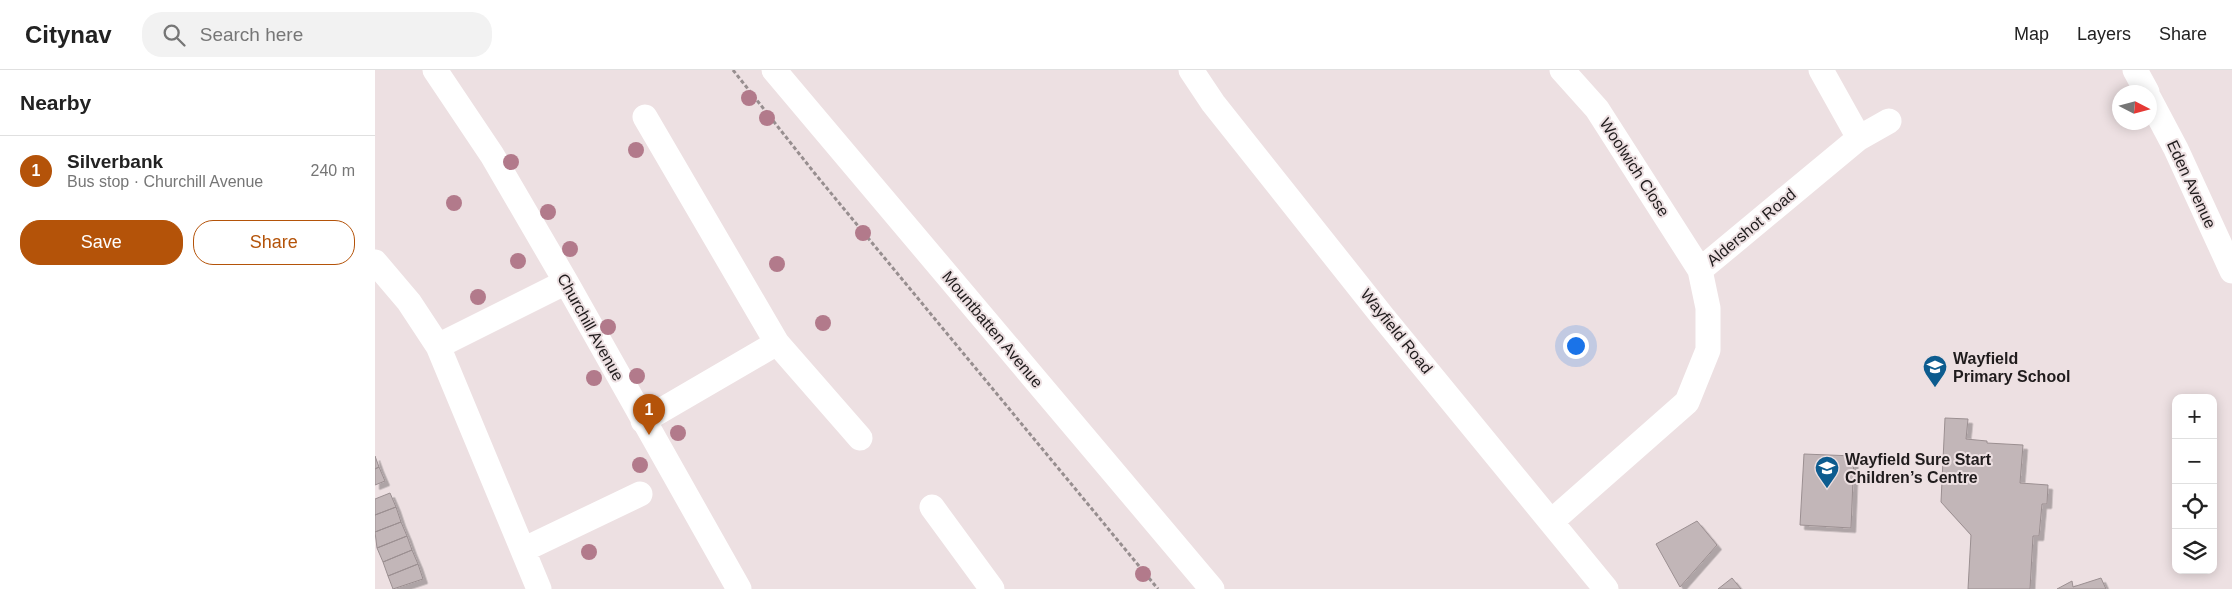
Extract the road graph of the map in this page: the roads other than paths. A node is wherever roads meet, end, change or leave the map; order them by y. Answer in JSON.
{"nodes":[{"id":1,"x":435,"y":70,"type":"edge"},
{"id":2,"x":774,"y":70,"type":"edge"},
{"id":3,"x":1191,"y":70,"type":"edge"},
{"id":4,"x":1562,"y":70,"type":"edge"},
{"id":5,"x":1821,"y":70,"type":"edge"},
{"id":6,"x":2135,"y":70,"type":"edge"},
{"id":7,"x":2143,"y":85,"type":"edge"},
{"id":8,"x":2157,"y":113,"type":"edge"},
{"id":9,"x":645,"y":117,"type":"dead end"},
{"id":10,"x":1889,"y":121,"type":"dead end"},
{"id":11,"x":1859,"y":138,"type":"junction"},
{"id":12,"x":375,"y":262,"type":"edge"},
{"id":13,"x":1700,"y":270,"type":"junction"},
{"id":14,"x":2232,"y":272,"type":"edge"},
{"id":15,"x":567,"y":282,"type":"junction"},
{"id":16,"x":777,"y":343,"type":"junction"},
{"id":17,"x":438,"y":346,"type":"junction"},
{"id":18,"x":643,"y":421,"type":"junction"},
{"id":19,"x":860,"y":438,"type":"dead end"},
{"id":20,"x":640,"y":494,"type":"dead end"},
{"id":21,"x":931,"y":507,"type":"dead end"},
{"id":22,"x":1552,"y":521,"type":"junction"},
{"id":23,"x":523,"y":550,"type":"junction"},
{"id":24,"x":539,"y":589,"type":"edge"},
{"id":25,"x":739,"y":589,"type":"edge"},
{"id":26,"x":992,"y":589,"type":"edge"},
{"id":27,"x":1212,"y":589,"type":"edge"},
{"id":28,"x":1606,"y":589,"type":"edge"}],
"edges":[{"from":1,"to":15,"type":"street","name":"Churchill Avenue"},
{"from":2,"to":27,"type":"street","name":"Mountbatten Avenue"},
{"from":3,"to":22,"type":"street","name":"Wayfield Road"},
{"from":4,"to":13,"type":"street","name":"Woolwich Close"},
{"from":5,"to":11,"type":"street"},
{"from":6,"to":7,"type":"street"},
{"from":8,"to":14,"type":"street","name":"Eden Avenue"},
{"from":9,"to":16,"type":"street"},
{"from":10,"to":11,"type":"street","name":"Aldershot Road"},
{"from":11,"to":13,"type":"street","name":"Aldershot Road"},
{"from":12,"to":17,"type":"street"},
{"from":13,"to":22,"type":"street","name":"Aldershot Road"},
{"from":15,"to":17,"type":"street"},
{"from":15,"to":18,"type":"street","name":"Churchill Avenue"},
{"from":16,"to":18,"type":"street"},
{"from":16,"to":19,"type":"street"},
{"from":17,"to":23,"type":"street"},
{"from":18,"to":25,"type":"street","name":"Churchill Avenue"},
{"from":20,"to":23,"type":"street"},
{"from":21,"to":26,"type":"street"},
{"from":22,"to":28,"type":"street","name":"Wayfield Road"},
{"from":23,"to":24,"type":"street"}]}
